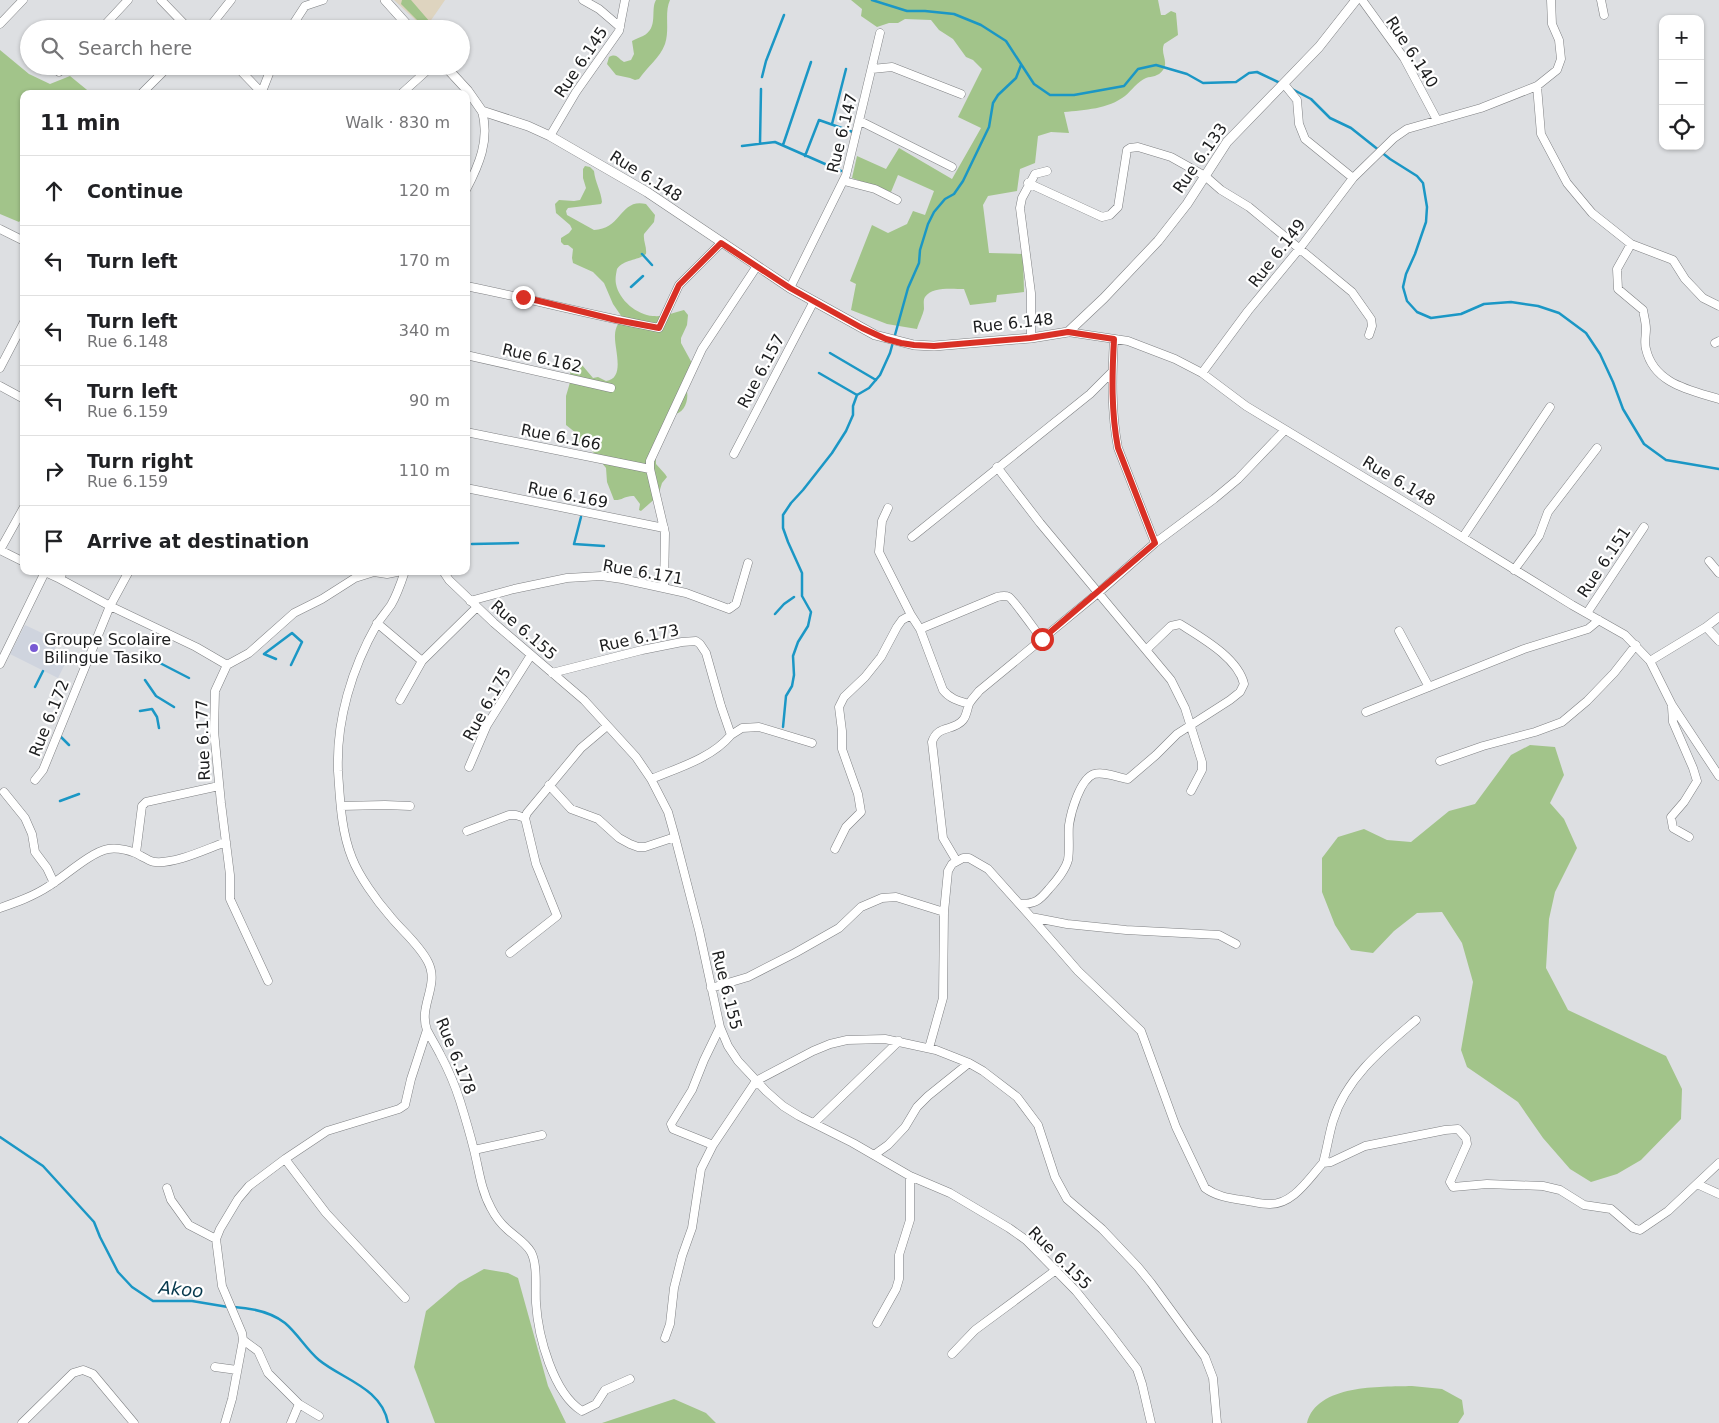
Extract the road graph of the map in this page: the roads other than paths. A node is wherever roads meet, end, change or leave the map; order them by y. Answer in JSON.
{"nodes":[{"id":1,"x":23,"y":0,"type":"edge"},
{"id":2,"x":128,"y":0,"type":"edge"},
{"id":3,"x":161,"y":0,"type":"edge"},
{"id":4,"x":232,"y":0,"type":"edge"},
{"id":5,"x":324,"y":0,"type":"edge"},
{"id":6,"x":385,"y":0,"type":"edge"},
{"id":7,"x":582,"y":0,"type":"edge"},
{"id":8,"x":625,"y":0,"type":"edge"},
{"id":9,"x":1356,"y":0,"type":"edge"},
{"id":10,"x":1362,"y":0,"type":"edge"},
{"id":11,"x":1551,"y":0,"type":"edge"},
{"id":12,"x":1601,"y":0,"type":"edge"},
{"id":13,"x":1604,"y":15,"type":"dead end"},
{"id":14,"x":109,"y":20,"type":"edge"},
{"id":15,"x":180,"y":20,"type":"edge"},
{"id":16,"x":215,"y":20,"type":"edge"},
{"id":17,"x":296,"y":20,"type":"edge"},
{"id":18,"x":403,"y":20,"type":"edge"},
{"id":19,"x":0,"y":24,"type":"edge"},
{"id":20,"x":620,"y":27,"type":"junction"},
{"id":21,"x":880,"y":33,"type":"dead end"},
{"id":22,"x":872,"y":69,"type":"junction"},
{"id":23,"x":160,"y":75,"type":"edge"},
{"id":24,"x":244,"y":75,"type":"edge"},
{"id":25,"x":269,"y":75,"type":"edge"},
{"id":26,"x":422,"y":75,"type":"edge"},
{"id":27,"x":453,"y":75,"type":"edge"},
{"id":28,"x":1284,"y":84,"type":"junction"},
{"id":29,"x":1537,"y":86,"type":"junction"},
{"id":30,"x":145,"y":90,"type":"edge"},
{"id":31,"x":258,"y":90,"type":"edge"},
{"id":32,"x":263,"y":90,"type":"edge"},
{"id":33,"x":405,"y":90,"type":"edge"},
{"id":34,"x":467,"y":90,"type":"edge"},
{"id":35,"x":470,"y":94,"type":"edge"},
{"id":36,"x":961,"y":94,"type":"dead end"},
{"id":37,"x":482,"y":112,"type":"junction"},
{"id":38,"x":1438,"y":120,"type":"junction"},
{"id":39,"x":860,"y":121,"type":"junction"},
{"id":40,"x":550,"y":136,"type":"junction"},
{"id":41,"x":952,"y":167,"type":"dead end"},
{"id":42,"x":1047,"y":171,"type":"dead end"},
{"id":43,"x":1205,"y":176,"type":"junction"},
{"id":44,"x":1353,"y":178,"type":"junction"},
{"id":45,"x":844,"y":181,"type":"junction"},
{"id":46,"x":470,"y":182,"type":"edge"},
{"id":47,"x":1028,"y":183,"type":"junction"},
{"id":48,"x":897,"y":200,"type":"dead end"},
{"id":49,"x":0,"y":229,"type":"edge"},
{"id":50,"x":20,"y":239,"type":"edge"},
{"id":51,"x":721,"y":243,"type":"junction"},
{"id":52,"x":1631,"y":244,"type":"junction"},
{"id":53,"x":1300,"y":248,"type":"junction"},
{"id":54,"x":757,"y":266,"type":"junction"},
{"id":55,"x":470,"y":287,"type":"edge"},
{"id":56,"x":790,"y":288,"type":"junction"},
{"id":57,"x":814,"y":300,"type":"junction"},
{"id":58,"x":1719,"y":306,"type":"edge"},
{"id":59,"x":20,"y":330,"type":"edge"},
{"id":60,"x":1068,"y":332,"type":"junction"},
{"id":61,"x":1369,"y":335,"type":"dead end"},
{"id":62,"x":1030,"y":338,"type":"junction"},
{"id":63,"x":1114,"y":339,"type":"junction"},
{"id":64,"x":470,"y":356,"type":"edge"},
{"id":65,"x":0,"y":368,"type":"edge"},
{"id":66,"x":1112,"y":372,"type":"junction"},
{"id":67,"x":1202,"y":372,"type":"junction"},
{"id":68,"x":0,"y":386,"type":"edge"},
{"id":69,"x":612,"y":388,"type":"dead end"},
{"id":70,"x":20,"y":397,"type":"edge"},
{"id":71,"x":1719,"y":399,"type":"edge"},
{"id":72,"x":1550,"y":407,"type":"dead end"},
{"id":73,"x":1285,"y":430,"type":"junction"},
{"id":74,"x":470,"y":433,"type":"edge"},
{"id":75,"x":1597,"y":448,"type":"dead end"},
{"id":76,"x":734,"y":454,"type":"dead end"},
{"id":77,"x":997,"y":467,"type":"junction"},
{"id":78,"x":650,"y":469,"type":"junction"},
{"id":79,"x":470,"y":489,"type":"edge"},
{"id":80,"x":888,"y":508,"type":"dead end"},
{"id":81,"x":20,"y":514,"type":"edge"},
{"id":82,"x":1644,"y":527,"type":"dead end"},
{"id":83,"x":664,"y":528,"type":"junction"},
{"id":84,"x":912,"y":537,"type":"dead end"},
{"id":85,"x":1462,"y":537,"type":"junction"},
{"id":86,"x":1155,"y":543,"type":"junction"},
{"id":87,"x":0,"y":550,"type":"edge"},
{"id":88,"x":20,"y":560,"type":"edge"},
{"id":89,"x":1709,"y":561,"type":"dead end"},
{"id":90,"x":748,"y":563,"type":"dead end"},
{"id":91,"x":1514,"y":570,"type":"junction"},
{"id":92,"x":1719,"y":573,"type":"edge"},
{"id":93,"x":43,"y":575,"type":"edge"},
{"id":94,"x":62,"y":575,"type":"edge"},
{"id":95,"x":127,"y":575,"type":"edge"},
{"id":96,"x":364,"y":575,"type":"edge"},
{"id":97,"x":402,"y":575,"type":"edge"},
{"id":98,"x":446,"y":575,"type":"edge"},
{"id":99,"x":664,"y":588,"type":"junction"},
{"id":100,"x":1098,"y":593,"type":"junction"},
{"id":101,"x":470,"y":601,"type":"junction"},
{"id":102,"x":110,"y":606,"type":"junction"},
{"id":103,"x":477,"y":608,"type":"junction"},
{"id":104,"x":1587,"y":613,"type":"junction"},
{"id":105,"x":911,"y":615,"type":"junction"},
{"id":106,"x":1719,"y":617,"type":"edge"},
{"id":107,"x":1599,"y":620,"type":"junction"},
{"id":108,"x":377,"y":623,"type":"junction"},
{"id":109,"x":1706,"y":627,"type":"junction"},
{"id":110,"x":920,"y":629,"type":"junction"},
{"id":111,"x":1399,"y":631,"type":"dead end"},
{"id":112,"x":1042,"y":639,"type":"junction"},
{"id":113,"x":1719,"y":641,"type":"edge"},
{"id":114,"x":1636,"y":645,"type":"junction"},
{"id":115,"x":1147,"y":649,"type":"junction"},
{"id":116,"x":531,"y":655,"type":"junction"},
{"id":117,"x":422,"y":661,"type":"junction"},
{"id":118,"x":1650,"y":661,"type":"junction"},
{"id":119,"x":0,"y":664,"type":"edge"},
{"id":120,"x":227,"y":665,"type":"junction"},
{"id":121,"x":552,"y":673,"type":"junction"},
{"id":122,"x":1429,"y":687,"type":"junction"},
{"id":123,"x":400,"y":700,"type":"dead end"},
{"id":124,"x":969,"y":704,"type":"junction"},
{"id":125,"x":1672,"y":705,"type":"junction"},
{"id":126,"x":1366,"y":712,"type":"dead end"},
{"id":127,"x":1191,"y":724,"type":"junction"},
{"id":128,"x":607,"y":726,"type":"junction"},
{"id":129,"x":731,"y":735,"type":"junction"},
{"id":130,"x":812,"y":743,"type":"dead end"},
{"id":131,"x":1440,"y":761,"type":"dead end"},
{"id":132,"x":469,"y":768,"type":"dead end"},
{"id":133,"x":1719,"y":776,"type":"edge"},
{"id":134,"x":651,"y":779,"type":"junction"},
{"id":135,"x":35,"y":780,"type":"dead end"},
{"id":136,"x":549,"y":785,"type":"junction"},
{"id":137,"x":219,"y":786,"type":"junction"},
{"id":138,"x":1191,"y":791,"type":"dead end"},
{"id":139,"x":4,"y":792,"type":"dead end"},
{"id":140,"x":341,"y":806,"type":"junction"},
{"id":141,"x":410,"y":806,"type":"dead end"},
{"id":142,"x":525,"y":818,"type":"junction"},
{"id":143,"x":467,"y":831,"type":"dead end"},
{"id":144,"x":675,"y":837,"type":"junction"},
{"id":145,"x":1689,"y":837,"type":"dead end"},
{"id":146,"x":226,"y":842,"type":"junction"},
{"id":147,"x":835,"y":849,"type":"dead end"},
{"id":148,"x":136,"y":853,"type":"junction"},
{"id":149,"x":956,"y":860,"type":"junction"},
{"id":150,"x":54,"y":883,"type":"junction"},
{"id":151,"x":1020,"y":904,"type":"junction"},
{"id":152,"x":0,"y":908,"type":"edge"},
{"id":153,"x":944,"y":912,"type":"junction"},
{"id":154,"x":1031,"y":917,"type":"junction"},
{"id":155,"x":1236,"y":944,"type":"dead end"},
{"id":156,"x":510,"y":953,"type":"dead end"},
{"id":157,"x":268,"y":981,"type":"dead end"},
{"id":158,"x":711,"y":988,"type":"junction"},
{"id":159,"x":1416,"y":1020,"type":"dead end"},
{"id":160,"x":720,"y":1027,"type":"junction"},
{"id":161,"x":427,"y":1030,"type":"junction"},
{"id":162,"x":899,"y":1041,"type":"junction"},
{"id":163,"x":929,"y":1048,"type":"junction"},
{"id":164,"x":968,"y":1063,"type":"junction"},
{"id":165,"x":756,"y":1081,"type":"junction"},
{"id":166,"x":814,"y":1123,"type":"junction"},
{"id":167,"x":542,"y":1135,"type":"dead end"},
{"id":168,"x":713,"y":1145,"type":"junction"},
{"id":169,"x":474,"y":1150,"type":"junction"},
{"id":170,"x":874,"y":1155,"type":"junction"},
{"id":171,"x":285,"y":1159,"type":"junction"},
{"id":172,"x":1719,"y":1162,"type":"edge"},
{"id":173,"x":1323,"y":1163,"type":"junction"},
{"id":174,"x":910,"y":1176,"type":"junction"},
{"id":175,"x":1697,"y":1184,"type":"junction"},
{"id":176,"x":166,"y":1188,"type":"dead end"},
{"id":177,"x":1719,"y":1194,"type":"edge"},
{"id":178,"x":216,"y":1239,"type":"junction"},
{"id":179,"x":1056,"y":1270,"type":"junction"},
{"id":180,"x":404,"y":1298,"type":"dead end"},
{"id":181,"x":877,"y":1323,"type":"dead end"},
{"id":182,"x":665,"y":1338,"type":"dead end"},
{"id":183,"x":242,"y":1340,"type":"junction"},
{"id":184,"x":952,"y":1354,"type":"dead end"},
{"id":185,"x":215,"y":1367,"type":"dead end"},
{"id":186,"x":237,"y":1370,"type":"junction"},
{"id":187,"x":630,"y":1378,"type":"dead end"},
{"id":188,"x":299,"y":1404,"type":"junction"},
{"id":189,"x":319,"y":1416,"type":"dead end"},
{"id":190,"x":22,"y":1423,"type":"edge"},
{"id":191,"x":134,"y":1423,"type":"edge"},
{"id":192,"x":226,"y":1423,"type":"edge"},
{"id":193,"x":290,"y":1423,"type":"edge"},
{"id":194,"x":1151,"y":1423,"type":"edge"},
{"id":195,"x":1217,"y":1423,"type":"edge"}],
"edges":[{"from":1,"to":19,"type":"street"},
{"from":2,"to":14,"type":"street"},
{"from":3,"to":15,"type":"street"},
{"from":4,"to":16,"type":"street"},
{"from":5,"to":17,"type":"street"},
{"from":6,"to":18,"type":"street"},
{"from":7,"to":20,"type":"street"},
{"from":8,"to":20,"type":"street","name":"Rue 6.145"},
{"from":9,"to":28,"type":"street","name":"Rue 6.133"},
{"from":10,"to":38,"type":"street","name":"Rue 6.140"},
{"from":11,"to":29,"type":"street","name":"Rue 6.149"},
{"from":12,"to":13,"type":"street"},
{"from":20,"to":40,"type":"street","name":"Rue 6.145"},
{"from":21,"to":22,"type":"street","name":"Rue 6.147"},
{"from":22,"to":36,"type":"street"},
{"from":22,"to":39,"type":"street","name":"Rue 6.147"},
{"from":23,"to":30,"type":"street"},
{"from":24,"to":31,"type":"street"},
{"from":25,"to":32,"type":"street"},
{"from":26,"to":33,"type":"street"},
{"from":27,"to":34,"type":"street"},
{"from":28,"to":43,"type":"street","name":"Rue 6.133"},
{"from":28,"to":44,"type":"street"},
{"from":29,"to":38,"type":"street","name":"Rue 6.149"},
{"from":29,"to":52,"type":"street"},
{"from":35,"to":37,"type":"street"},
{"from":37,"to":40,"type":"street","name":"Rue 6.148"},
{"from":37,"to":46,"type":"street"},
{"from":38,"to":44,"type":"street","name":"Rue 6.149"},
{"from":39,"to":41,"type":"street"},
{"from":39,"to":45,"type":"street","name":"Rue 6.147"},
{"from":40,"to":51,"type":"street","name":"Rue 6.148"},
{"from":42,"to":47,"type":"street"},
{"from":43,"to":47,"type":"street"},
{"from":43,"to":53,"type":"street"},
{"from":43,"to":60,"type":"street","name":"Rue 6.133"},
{"from":44,"to":53,"type":"street","name":"Rue 6.149"},
{"from":45,"to":48,"type":"street"},
{"from":45,"to":56,"type":"street","name":"Rue 6.147"},
{"from":47,"to":62,"type":"street"},
{"from":49,"to":50,"type":"street"},
{"from":51,"to":54,"type":"street","name":"Rue 6.148"},
{"from":51,"to":55,"type":"street"},
{"from":52,"to":58,"type":"street"},
{"from":52,"to":71,"type":"street"},
{"from":53,"to":61,"type":"street"},
{"from":53,"to":67,"type":"street","name":"Rue 6.149"},
{"from":54,"to":56,"type":"street","name":"Rue 6.148"},
{"from":54,"to":78,"type":"street"},
{"from":56,"to":57,"type":"street","name":"Rue 6.148"},
{"from":57,"to":62,"type":"street","name":"Rue 6.148"},
{"from":57,"to":76,"type":"street","name":"Rue 6.157"},
{"from":59,"to":65,"type":"street"},
{"from":60,"to":62,"type":"street","name":"Rue 6.148"},
{"from":60,"to":63,"type":"street","name":"Rue 6.148"},
{"from":63,"to":66,"type":"street"},
{"from":63,"to":67,"type":"street","name":"Rue 6.148"},
{"from":64,"to":69,"type":"street","name":"Rue 6.162"},
{"from":66,"to":77,"type":"street"},
{"from":66,"to":86,"type":"street"},
{"from":67,"to":73,"type":"street","name":"Rue 6.148"},
{"from":68,"to":70,"type":"street"},
{"from":72,"to":85,"type":"street"},
{"from":73,"to":85,"type":"street","name":"Rue 6.148"},
{"from":73,"to":86,"type":"street"},
{"from":74,"to":78,"type":"street","name":"Rue 6.166"},
{"from":75,"to":91,"type":"street"},
{"from":77,"to":84,"type":"street"},
{"from":77,"to":100,"type":"street"},
{"from":78,"to":83,"type":"street"},
{"from":79,"to":83,"type":"street","name":"Rue 6.169"},
{"from":80,"to":105,"type":"street"},
{"from":81,"to":87,"type":"street"},
{"from":82,"to":104,"type":"street","name":"Rue 6.151"},
{"from":83,"to":99,"type":"street"},
{"from":85,"to":91,"type":"street","name":"Rue 6.148"},
{"from":86,"to":100,"type":"street"},
{"from":87,"to":88,"type":"street"},
{"from":89,"to":92,"type":"street"},
{"from":90,"to":99,"type":"street","name":"Rue 6.171"},
{"from":91,"to":104,"type":"street","name":"Rue 6.148"},
{"from":93,"to":119,"type":"street"},
{"from":94,"to":102,"type":"street"},
{"from":95,"to":102,"type":"street","name":"Rue 6.172"},
{"from":96,"to":120,"type":"street"},
{"from":97,"to":108,"type":"street","name":"Rue 6.178"},
{"from":98,"to":101,"type":"street","name":"Rue 6.155"},
{"from":99,"to":101,"type":"street","name":"Rue 6.171"},
{"from":100,"to":112,"type":"street"},
{"from":100,"to":115,"type":"street"},
{"from":101,"to":103,"type":"street","name":"Rue 6.155"},
{"from":102,"to":120,"type":"street"},
{"from":102,"to":135,"type":"street","name":"Rue 6.172"},
{"from":103,"to":116,"type":"street","name":"Rue 6.155"},
{"from":103,"to":117,"type":"street"},
{"from":104,"to":107,"type":"street","name":"Rue 6.148"},
{"from":105,"to":110,"type":"street"},
{"from":105,"to":147,"type":"street"},
{"from":106,"to":109,"type":"street"},
{"from":107,"to":114,"type":"street","name":"Rue 6.148"},
{"from":107,"to":122,"type":"street"},
{"from":108,"to":117,"type":"street"},
{"from":108,"to":140,"type":"street","name":"Rue 6.178"},
{"from":109,"to":113,"type":"street"},
{"from":109,"to":118,"type":"street"},
{"from":110,"to":112,"type":"street"},
{"from":110,"to":124,"type":"street"},
{"from":111,"to":122,"type":"street"},
{"from":112,"to":124,"type":"street"},
{"from":114,"to":118,"type":"street","name":"Rue 6.148"},
{"from":114,"to":131,"type":"street"},
{"from":115,"to":127,"type":"street"},
{"from":115,"to":127,"type":"street"},
{"from":116,"to":121,"type":"street","name":"Rue 6.155"},
{"from":116,"to":132,"type":"street","name":"Rue 6.175"},
{"from":117,"to":123,"type":"street"},
{"from":118,"to":125,"type":"street","name":"Rue 6.148"},
{"from":120,"to":137,"type":"street","name":"Rue 6.177"},
{"from":121,"to":128,"type":"street","name":"Rue 6.155"},
{"from":121,"to":129,"type":"street","name":"Rue 6.173"},
{"from":122,"to":126,"type":"street"},
{"from":124,"to":149,"type":"street"},
{"from":125,"to":133,"type":"street","name":"Rue 6.148"},
{"from":125,"to":145,"type":"street"},
{"from":127,"to":138,"type":"street"},
{"from":127,"to":151,"type":"street"},
{"from":128,"to":134,"type":"street","name":"Rue 6.155"},
{"from":128,"to":136,"type":"street"},
{"from":129,"to":130,"type":"street"},
{"from":129,"to":134,"type":"street"},
{"from":134,"to":144,"type":"street","name":"Rue 6.155"},
{"from":136,"to":142,"type":"street"},
{"from":136,"to":144,"type":"street"},
{"from":137,"to":146,"type":"street","name":"Rue 6.177"},
{"from":137,"to":148,"type":"street"},
{"from":139,"to":150,"type":"street"},
{"from":140,"to":141,"type":"street"},
{"from":140,"to":161,"type":"street","name":"Rue 6.178"},
{"from":142,"to":143,"type":"street"},
{"from":142,"to":156,"type":"street"},
{"from":144,"to":158,"type":"street","name":"Rue 6.155"},
{"from":146,"to":148,"type":"street"},
{"from":146,"to":157,"type":"street","name":"Rue 6.177"},
{"from":148,"to":150,"type":"street"},
{"from":149,"to":151,"type":"street"},
{"from":149,"to":153,"type":"street"},
{"from":150,"to":152,"type":"street"},
{"from":151,"to":154,"type":"street"},
{"from":153,"to":158,"type":"street"},
{"from":153,"to":163,"type":"street"},
{"from":154,"to":155,"type":"street"},
{"from":154,"to":173,"type":"street"},
{"from":158,"to":160,"type":"street","name":"Rue 6.155"},
{"from":159,"to":173,"type":"street"},
{"from":160,"to":165,"type":"street","name":"Rue 6.155"},
{"from":160,"to":168,"type":"street"},
{"from":161,"to":169,"type":"street","name":"Rue 6.178"},
{"from":161,"to":171,"type":"street"},
{"from":162,"to":163,"type":"street"},
{"from":162,"to":165,"type":"street"},
{"from":162,"to":166,"type":"street"},
{"from":163,"to":164,"type":"street"},
{"from":164,"to":170,"type":"street"},
{"from":164,"to":195,"type":"street"},
{"from":165,"to":166,"type":"street","name":"Rue 6.155"},
{"from":165,"to":168,"type":"street"},
{"from":166,"to":170,"type":"street","name":"Rue 6.155"},
{"from":167,"to":169,"type":"street"},
{"from":168,"to":182,"type":"street"},
{"from":169,"to":187,"type":"street","name":"Rue 6.178"},
{"from":170,"to":174,"type":"street","name":"Rue 6.155"},
{"from":171,"to":178,"type":"street"},
{"from":171,"to":180,"type":"street"},
{"from":172,"to":175,"type":"street"},
{"from":173,"to":175,"type":"street"},
{"from":174,"to":179,"type":"street","name":"Rue 6.155"},
{"from":174,"to":181,"type":"street"},
{"from":175,"to":177,"type":"street"},
{"from":176,"to":178,"type":"street"},
{"from":178,"to":183,"type":"street"},
{"from":179,"to":184,"type":"street"},
{"from":179,"to":194,"type":"street","name":"Rue 6.155"},
{"from":183,"to":186,"type":"street"},
{"from":183,"to":188,"type":"street"},
{"from":185,"to":186,"type":"street"},
{"from":186,"to":192,"type":"street"},
{"from":188,"to":189,"type":"street"},
{"from":188,"to":193,"type":"street"},
{"from":190,"to":191,"type":"street"}]}
